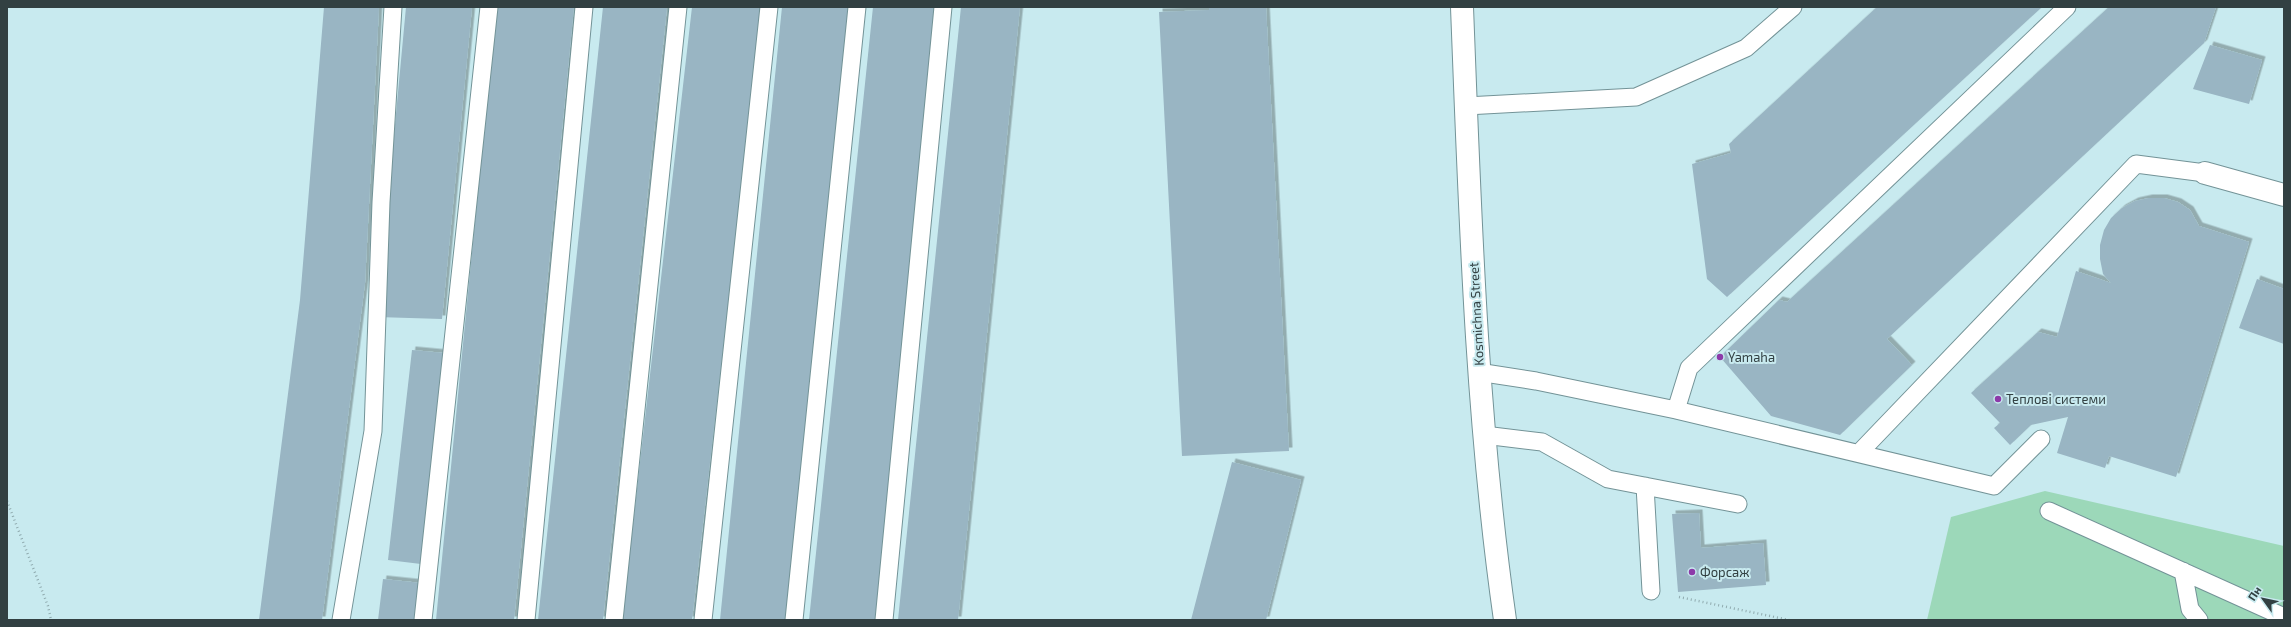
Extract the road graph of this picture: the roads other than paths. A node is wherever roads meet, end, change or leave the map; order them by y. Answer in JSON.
{"nodes":[{"id":1,"x":393,"y":7,"type":"edge"},
{"id":2,"x":489,"y":7,"type":"edge"},
{"id":3,"x":584,"y":7,"type":"edge"},
{"id":4,"x":678,"y":7,"type":"edge"},
{"id":5,"x":769,"y":7,"type":"edge"},
{"id":6,"x":856,"y":7,"type":"edge"},
{"id":7,"x":943,"y":7,"type":"edge"},
{"id":8,"x":1462,"y":7,"type":"edge"},
{"id":9,"x":1793,"y":7,"type":"edge"},
{"id":10,"x":2067,"y":7,"type":"edge"},
{"id":11,"x":1466,"y":106,"type":"junction"},
{"id":12,"x":2204,"y":173,"type":"joint"},
{"id":13,"x":2284,"y":195,"type":"edge"},
{"id":14,"x":1478,"y":372,"type":"junction"},
{"id":15,"x":1676,"y":410,"type":"junction"},
{"id":16,"x":1484,"y":435,"type":"junction"},
{"id":17,"x":2041,"y":440,"type":"dead end"},
{"id":18,"x":1859,"y":453,"type":"junction"},
{"id":19,"x":1645,"y":486,"type":"junction"},
{"id":20,"x":1738,"y":504,"type":"dead end"},
{"id":21,"x":2049,"y":511,"type":"dead end"},
{"id":22,"x":2183,"y":571,"type":"junction"},
{"id":23,"x":1651,"y":591,"type":"road end"},
{"id":24,"x":2284,"y":617,"type":"edge"},
{"id":25,"x":341,"y":620,"type":"edge"},
{"id":26,"x":423,"y":620,"type":"edge"},
{"id":27,"x":526,"y":620,"type":"edge"},
{"id":28,"x":614,"y":620,"type":"edge"},
{"id":29,"x":703,"y":620,"type":"edge"},
{"id":30,"x":794,"y":620,"type":"edge"},
{"id":31,"x":884,"y":620,"type":"edge"},
{"id":32,"x":1505,"y":620,"type":"edge"},
{"id":33,"x":2199,"y":620,"type":"edge"}],
"edges":[{"from":1,"to":25,"type":"lane"},
{"from":2,"to":26,"type":"lane"},
{"from":3,"to":27,"type":"lane"},
{"from":4,"to":28,"type":"lane"},
{"from":5,"to":29,"type":"lane"},
{"from":6,"to":30,"type":"lane"},
{"from":7,"to":31,"type":"lane"},
{"from":8,"to":11,"type":"main road","name":"Kosmichna Street"},
{"from":9,"to":11,"type":"lane"},
{"from":10,"to":15,"type":"lane"},
{"from":11,"to":14,"type":"main road","name":"Kosmichna Street"},
{"from":12,"to":13,"type":"main road"},
{"from":12,"to":18,"type":"lane"},
{"from":14,"to":15,"type":"lane"},
{"from":14,"to":16,"type":"main road","name":"Kosmichna Street"},
{"from":15,"to":18,"type":"lane"},
{"from":16,"to":19,"type":"lane"},
{"from":16,"to":32,"type":"main road","name":"Kosmichna Street"},
{"from":17,"to":18,"type":"lane"},
{"from":19,"to":20,"type":"lane"},
{"from":19,"to":23,"type":"lane"},
{"from":21,"to":22,"type":"lane"},
{"from":22,"to":24,"type":"lane"},
{"from":22,"to":33,"type":"lane"}]}
